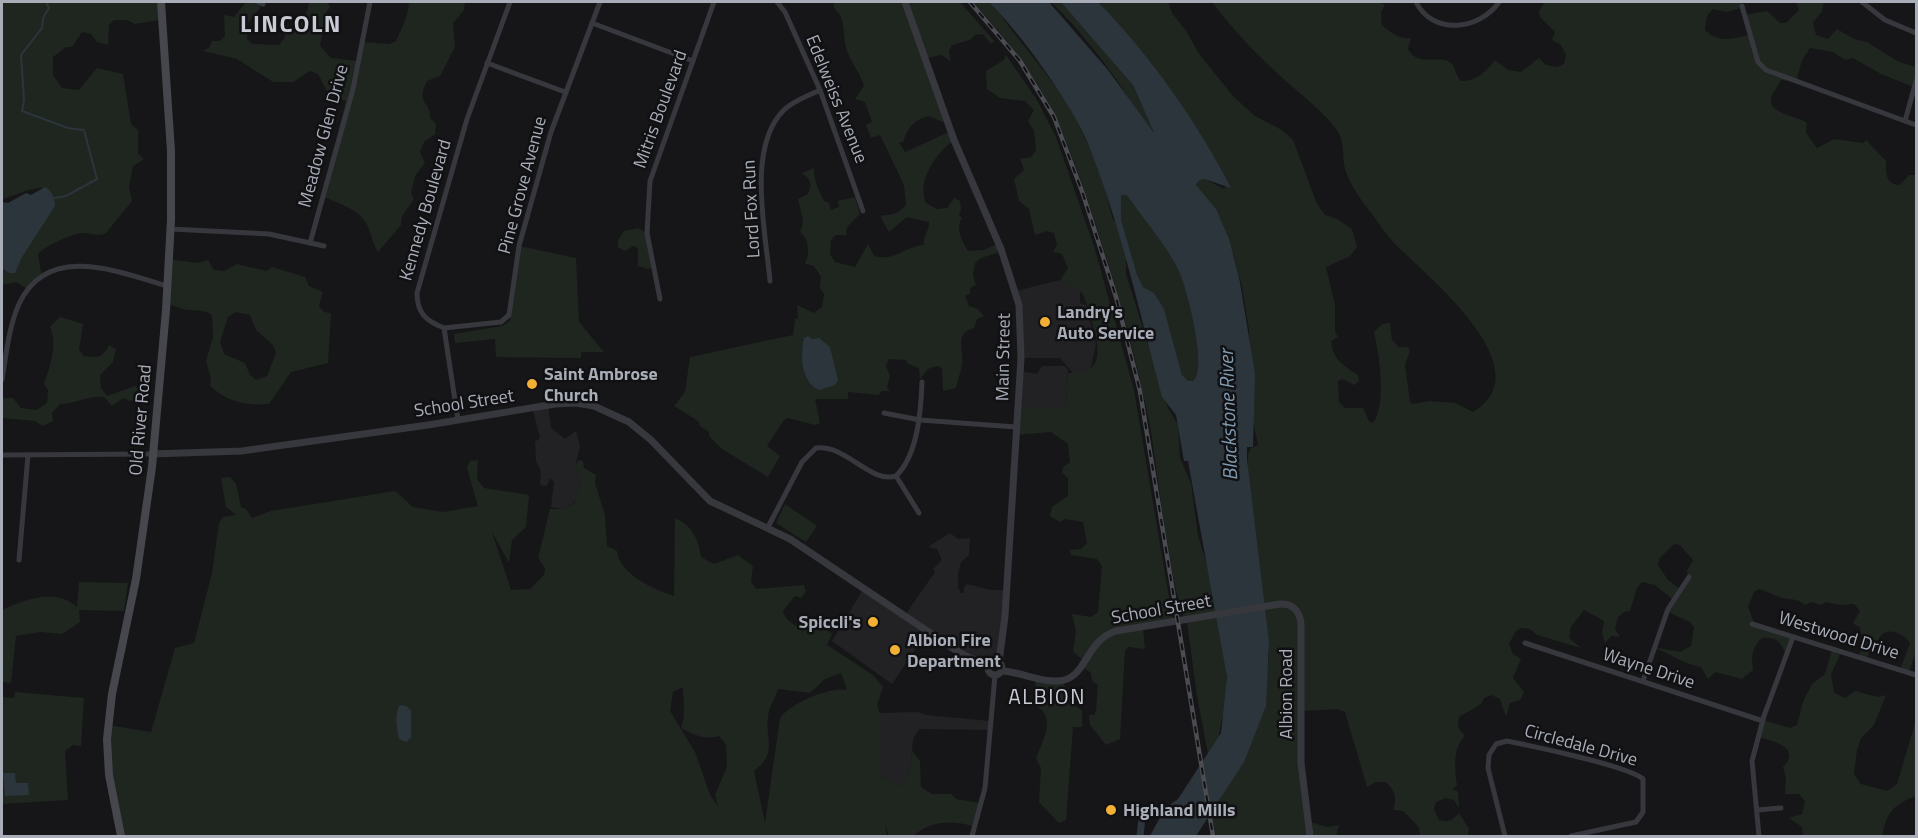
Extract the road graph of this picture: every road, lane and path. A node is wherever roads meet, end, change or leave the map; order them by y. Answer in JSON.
{"nodes":[{"id":1,"x":161,"y":2,"type":"edge"},
{"id":2,"x":370,"y":2,"type":"edge"},
{"id":3,"x":510,"y":2,"type":"edge"},
{"id":4,"x":600,"y":2,"type":"edge"},
{"id":5,"x":714,"y":2,"type":"edge"},
{"id":6,"x":777,"y":2,"type":"edge"},
{"id":7,"x":905,"y":2,"type":"edge"},
{"id":8,"x":1416,"y":2,"type":"edge"},
{"id":9,"x":1498,"y":2,"type":"edge"},
{"id":10,"x":1862,"y":2,"type":"edge"},
{"id":11,"x":1742,"y":6,"type":"dead end"},
{"id":12,"x":592,"y":23,"type":"junction"},
{"id":13,"x":1917,"y":33,"type":"edge"},
{"id":14,"x":693,"y":61,"type":"junction"},
{"id":15,"x":487,"y":63,"type":"junction"},
{"id":16,"x":1917,"y":81,"type":"edge"},
{"id":17,"x":820,"y":90,"type":"junction"},
{"id":18,"x":565,"y":92,"type":"junction"},
{"id":19,"x":1905,"y":121,"type":"junction"},
{"id":20,"x":1917,"y":125,"type":"edge"},
{"id":21,"x":863,"y":211,"type":"dead end"},
{"id":22,"x":170,"y":229,"type":"junction"},
{"id":23,"x":310,"y":243,"type":"junction"},
{"id":24,"x":324,"y":246,"type":"dead end"},
{"id":25,"x":770,"y":280,"type":"dead end"},
{"id":26,"x":167,"y":286,"type":"junction"},
{"id":27,"x":660,"y":299,"type":"dead end"},
{"id":28,"x":444,"y":328,"type":"junction"},
{"id":29,"x":2,"y":380,"type":"edge"},
{"id":30,"x":922,"y":382,"type":"dead end"},
{"id":31,"x":884,"y":413,"type":"dead end"},
{"id":32,"x":458,"y":420,"type":"junction"},
{"id":33,"x":920,"y":420,"type":"junction"},
{"id":34,"x":1016,"y":427,"type":"junction"},
{"id":35,"x":152,"y":454,"type":"junction"},
{"id":36,"x":2,"y":455,"type":"edge"},
{"id":37,"x":28,"y":455,"type":"junction"},
{"id":38,"x":896,"y":476,"type":"junction"},
{"id":39,"x":919,"y":513,"type":"dead end"},
{"id":40,"x":768,"y":527,"type":"junction"},
{"id":41,"x":19,"y":560,"type":"dead end"},
{"id":42,"x":1689,"y":577,"type":"dead end"},
{"id":43,"x":1241,"y":610,"type":"joint"},
{"id":44,"x":1752,"y":624,"type":"dead end"},
{"id":45,"x":1793,"y":637,"type":"junction"},
{"id":46,"x":1525,"y":643,"type":"dead end"},
{"id":47,"x":999,"y":662,"type":"junction"},
{"id":48,"x":987,"y":666,"type":"junction"},
{"id":49,"x":1002,"y":671,"type":"junction"},
{"id":50,"x":995,"y":675,"type":"junction"},
{"id":51,"x":1917,"y":675,"type":"edge"},
{"id":52,"x":1643,"y":681,"type":"junction"},
{"id":53,"x":1763,"y":721,"type":"junction"},
{"id":54,"x":1781,"y":808,"type":"dead end"},
{"id":55,"x":1757,"y":810,"type":"junction"},
{"id":56,"x":121,"y":837,"type":"edge"},
{"id":57,"x":972,"y":837,"type":"edge"},
{"id":58,"x":1310,"y":837,"type":"edge"},
{"id":59,"x":1504,"y":837,"type":"edge"},
{"id":60,"x":1571,"y":837,"type":"edge"},
{"id":61,"x":1759,"y":837,"type":"edge"}],
"edges":[{"from":1,"to":22,"type":"main road","name":"Old River Road"},
{"from":2,"to":23,"type":"street","name":"Meadow Glen Drive"},
{"from":3,"to":15,"type":"street","name":"Kennedy Boulevard"},
{"from":4,"to":12,"type":"street","name":"Pine Grove Avenue"},
{"from":5,"to":14,"type":"street","name":"Mitris Boulevard"},
{"from":6,"to":17,"type":"street","name":"Edelweiss Avenue"},
{"from":7,"to":34,"type":"street","name":"Main Street"},
{"from":8,"to":9,"type":"street"},
{"from":10,"to":13,"type":"street"},
{"from":11,"to":19,"type":"street"},
{"from":12,"to":14,"type":"street"},
{"from":12,"to":18,"type":"street","name":"Pine Grove Avenue"},
{"from":14,"to":27,"type":"street","name":"Mitris Boulevard"},
{"from":15,"to":18,"type":"street"},
{"from":15,"to":28,"type":"street","name":"Kennedy Boulevard"},
{"from":16,"to":19,"type":"street"},
{"from":17,"to":21,"type":"street","name":"Edelweiss Avenue"},
{"from":17,"to":25,"type":"street","name":"Lord Fox Run"},
{"from":18,"to":28,"type":"street","name":"Pine Grove Avenue"},
{"from":19,"to":20,"type":"street"},
{"from":22,"to":23,"type":"street"},
{"from":22,"to":26,"type":"main road","name":"Old River Road"},
{"from":23,"to":24,"type":"street"},
{"from":26,"to":29,"type":"street"},
{"from":26,"to":35,"type":"main road","name":"Old River Road"},
{"from":28,"to":32,"type":"street"},
{"from":30,"to":33,"type":"street"},
{"from":31,"to":33,"type":"street"},
{"from":32,"to":35,"type":"street","name":"School Street"},
{"from":32,"to":40,"type":"street","name":"School Street"},
{"from":33,"to":34,"type":"street"},
{"from":33,"to":38,"type":"street"},
{"from":34,"to":47,"type":"street","name":"Main Street"},
{"from":35,"to":37,"type":"street"},
{"from":35,"to":56,"type":"main road","name":"Old River Road"},
{"from":36,"to":37,"type":"street"},
{"from":37,"to":41,"type":"street"},
{"from":38,"to":39,"type":"street"},
{"from":38,"to":40,"type":"street"},
{"from":40,"to":48,"type":"street","name":"School Street"},
{"from":42,"to":52,"type":"street"},
{"from":43,"to":49,"type":"street","name":"School Street"},
{"from":43,"to":58,"type":"street","name":"Albion Road"},
{"from":44,"to":45,"type":"street","name":"Westwood Drive"},
{"from":45,"to":51,"type":"street","name":"Westwood Drive"},
{"from":45,"to":53,"type":"street"},
{"from":46,"to":52,"type":"street","name":"Wayne Drive"},
{"from":47,"to":48,"type":"street"},
{"from":47,"to":49,"type":"street"},
{"from":48,"to":50,"type":"street","name":"School Street"},
{"from":49,"to":50,"type":"street"},
{"from":50,"to":57,"type":"street"},
{"from":52,"to":53,"type":"street","name":"Wayne Drive"},
{"from":53,"to":55,"type":"street"},
{"from":54,"to":55,"type":"street"},
{"from":55,"to":61,"type":"street"},
{"from":59,"to":60,"type":"street","name":"Circledale Drive"}]}
